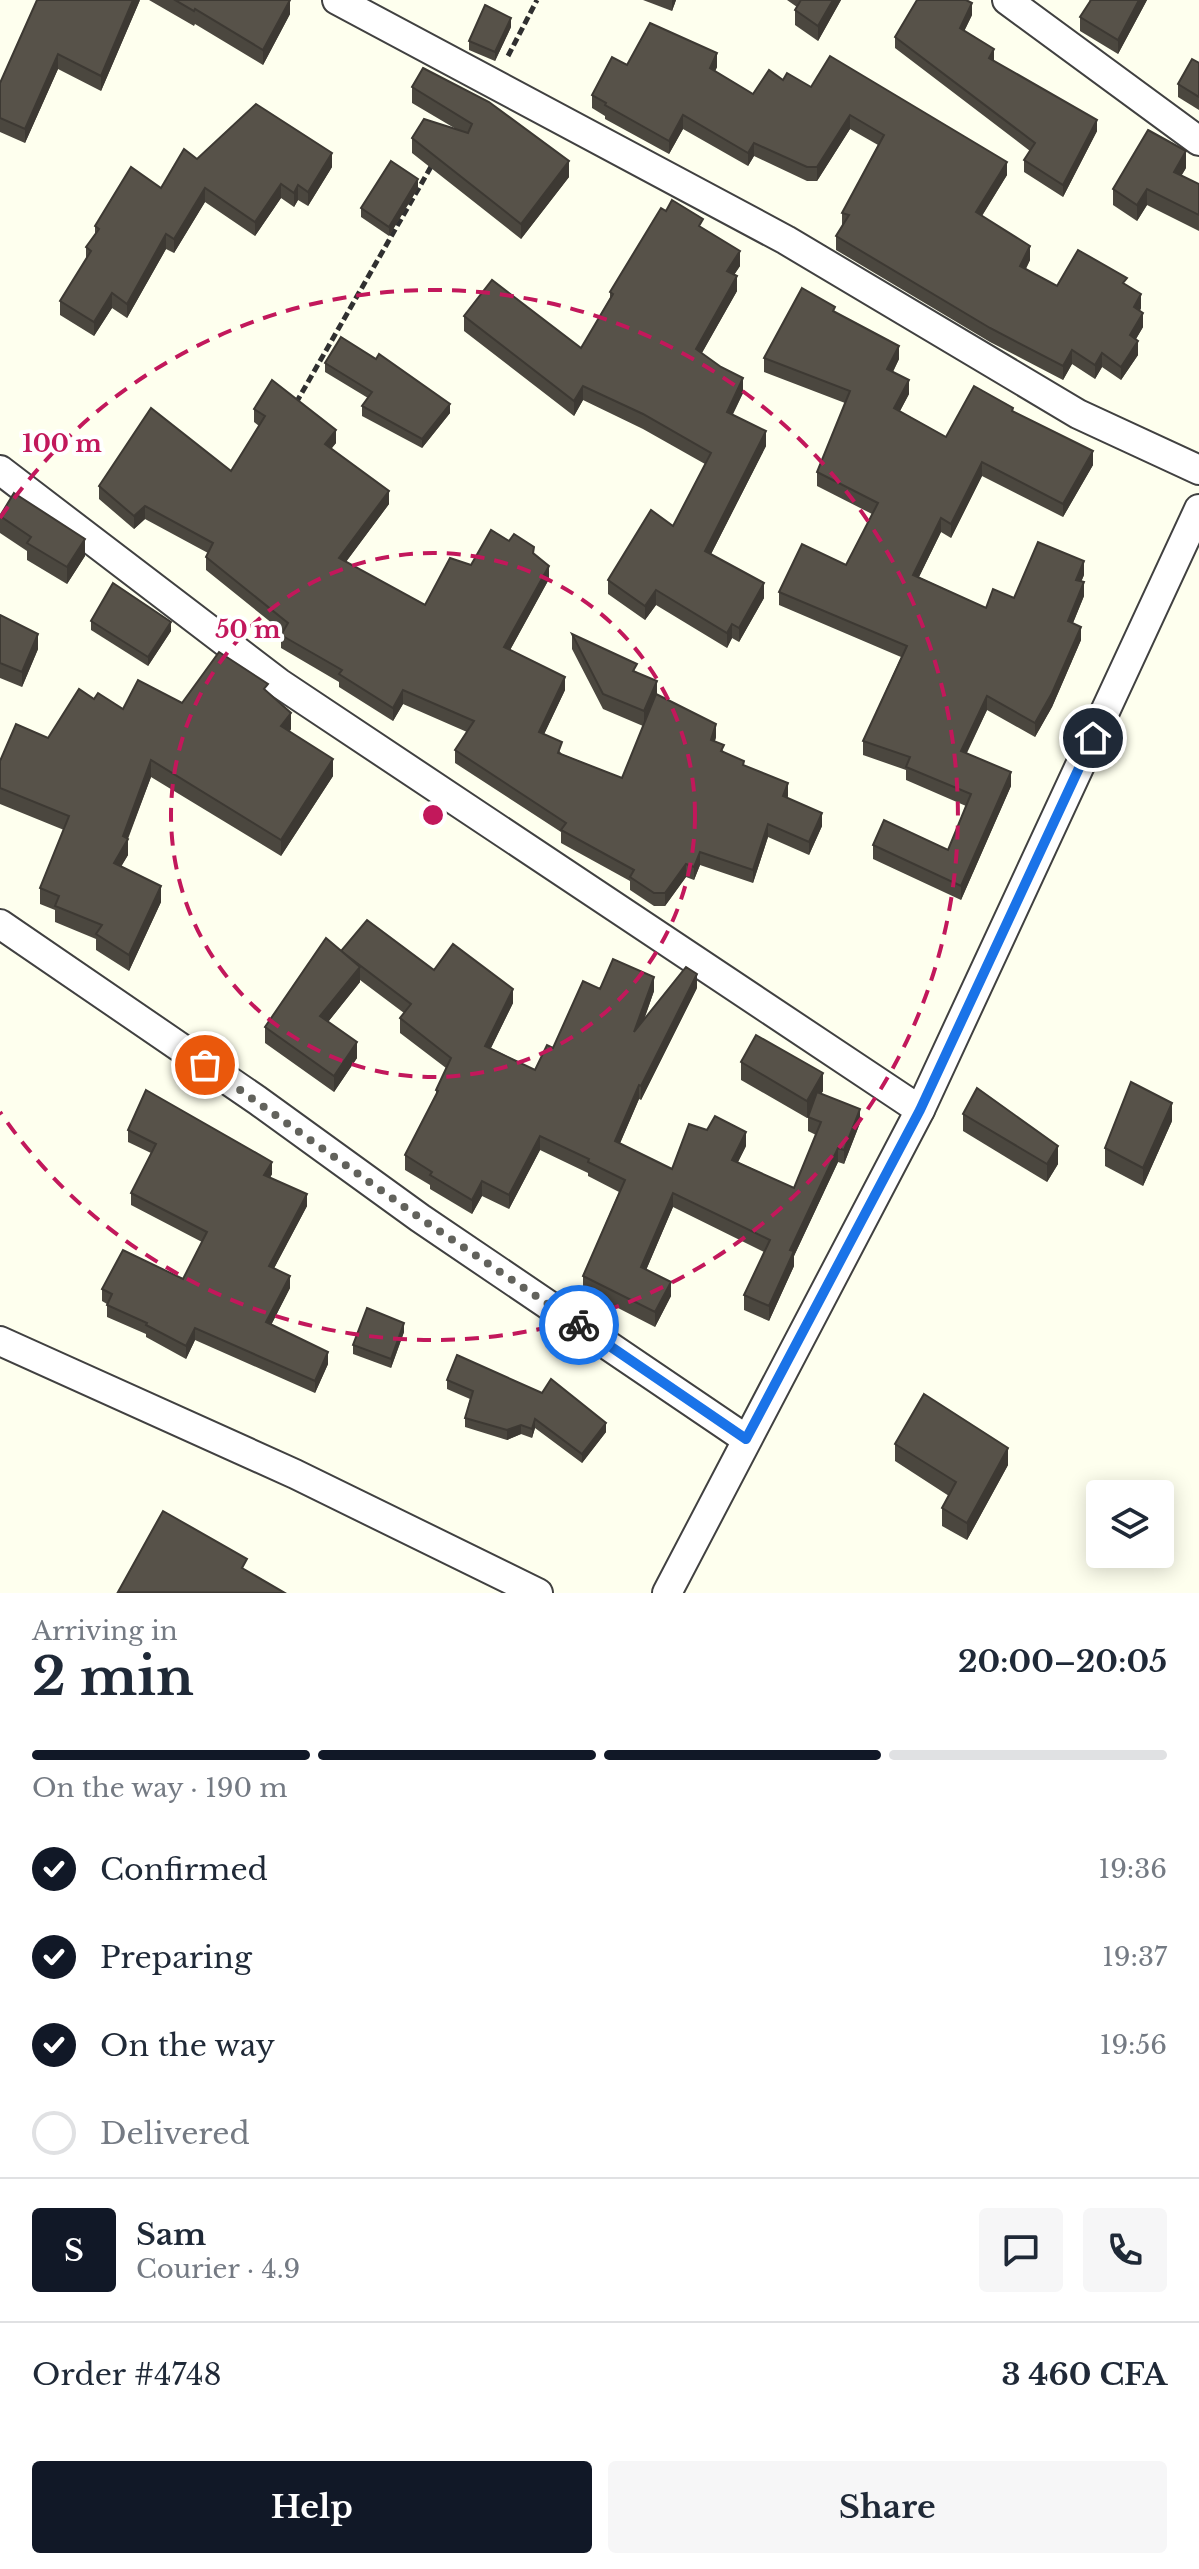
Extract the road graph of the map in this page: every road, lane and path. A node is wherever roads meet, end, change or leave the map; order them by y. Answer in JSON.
{"nodes":[{"id":1,"x":337,"y":0,"type":"edge"},
{"id":2,"x":537,"y":0,"type":"edge"},
{"id":3,"x":1007,"y":0,"type":"edge"},
{"id":4,"x":494,"y":84,"type":"junction"},
{"id":5,"x":1199,"y":141,"type":"edge"},
{"id":6,"x":438,"y":156,"type":"edge"},
{"id":7,"x":294,"y":406,"type":"edge"},
{"id":8,"x":0,"y":470,"type":"edge"},
{"id":9,"x":1199,"y":470,"type":"edge"},
{"id":10,"x":1199,"y":509,"type":"edge"},
{"id":11,"x":0,"y":924,"type":"edge"},
{"id":12,"x":920,"y":1110,"type":"junction"},
{"id":13,"x":0,"y":1341,"type":"edge"},
{"id":14,"x":746,"y":1439,"type":"junction"},
{"id":15,"x":538,"y":1593,"type":"edge"},
{"id":16,"x":667,"y":1593,"type":"edge"}],
"edges":[{"from":1,"to":4,"type":"street"},
{"from":2,"to":4,"type":"path"},
{"from":3,"to":5,"type":"street"},
{"from":4,"to":9,"type":"street"},
{"from":6,"to":7,"type":"path"},
{"from":8,"to":12,"type":"street"},
{"from":10,"to":12,"type":"street"},
{"from":11,"to":14,"type":"street"},
{"from":12,"to":14,"type":"street"},
{"from":13,"to":15,"type":"street"},
{"from":14,"to":16,"type":"street"}]}
